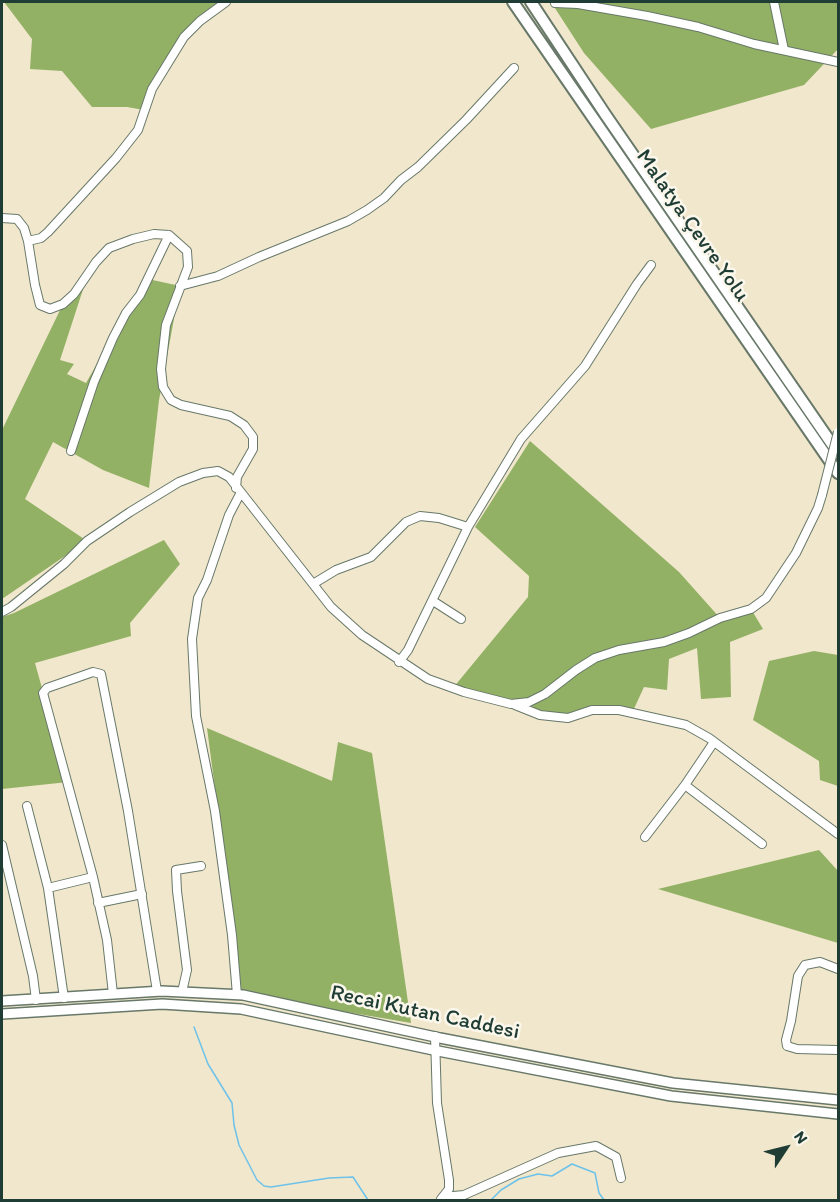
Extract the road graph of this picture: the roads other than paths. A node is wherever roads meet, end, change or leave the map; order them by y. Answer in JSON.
{"nodes":[{"id":1,"x":226,"y":2,"type":"edge"},
{"id":2,"x":513,"y":2,"type":"edge"},
{"id":3,"x":531,"y":2,"type":"edge"},
{"id":4,"x":774,"y":2,"type":"edge"},
{"id":5,"x":555,"y":3,"type":"edge"},
{"id":6,"x":784,"y":50,"type":"junction"},
{"id":7,"x":838,"y":62,"type":"edge"},
{"id":8,"x":514,"y":68,"type":"dead end"},
{"id":9,"x":2,"y":218,"type":"edge"},
{"id":10,"x":169,"y":235,"type":"junction"},
{"id":11,"x":28,"y":241,"type":"junction"},
{"id":12,"x":651,"y":265,"type":"dead end"},
{"id":13,"x":180,"y":286,"type":"junction"},
{"id":14,"x":838,"y":432,"type":"edge"},
{"id":15,"x":71,"y":451,"type":"dead end"},
{"id":16,"x":838,"y":453,"type":"edge"},
{"id":17,"x":240,"y":470,"type":"junction"},
{"id":18,"x":218,"y":471,"type":"junction"},
{"id":19,"x":838,"y":473,"type":"edge"},
{"id":20,"x":238,"y":491,"type":"junction"},
{"id":21,"x":468,"y":527,"type":"junction"},
{"id":22,"x":313,"y":584,"type":"junction"},
{"id":23,"x":433,"y":601,"type":"junction"},
{"id":24,"x":2,"y":612,"type":"edge"},
{"id":25,"x":461,"y":619,"type":"dead end"},
{"id":26,"x":399,"y":662,"type":"junction"},
{"id":27,"x":511,"y":704,"type":"junction"},
{"id":28,"x":714,"y":742,"type":"junction"},
{"id":29,"x":685,"y":786,"type":"junction"},
{"id":30,"x":27,"y":806,"type":"dead end"},
{"id":31,"x":838,"y":834,"type":"edge"},
{"id":32,"x":645,"y":837,"type":"dead end"},
{"id":33,"x":762,"y":844,"type":"dead end"},
{"id":34,"x":2,"y":845,"type":"edge"},
{"id":35,"x":3,"y":863,"type":"edge"},
{"id":36,"x":201,"y":866,"type":"dead end"},
{"id":37,"x":93,"y":877,"type":"junction"},
{"id":38,"x":48,"y":888,"type":"junction"},
{"id":39,"x":142,"y":894,"type":"junction"},
{"id":40,"x":98,"y":903,"type":"junction"},
{"id":41,"x":838,"y":969,"type":"edge"},
{"id":42,"x":157,"y":991,"type":"junction"},
{"id":43,"x":182,"y":992,"type":"junction"},
{"id":44,"x":113,"y":994,"type":"junction"},
{"id":45,"x":237,"y":995,"type":"junction"},
{"id":46,"x":64,"y":998,"type":"junction"},
{"id":47,"x":36,"y":999,"type":"junction"},
{"id":48,"x":2,"y":1001,"type":"edge"},
{"id":49,"x":2,"y":1014,"type":"edge"},
{"id":50,"x":435,"y":1036,"type":"junction"},
{"id":51,"x":435,"y":1050,"type":"junction"},
{"id":52,"x":838,"y":1050,"type":"edge"},
{"id":53,"x":838,"y":1100,"type":"edge"},
{"id":54,"x":838,"y":1114,"type":"edge"},
{"id":55,"x":621,"y":1178,"type":"dead end"},
{"id":56,"x":441,"y":1199,"type":"edge"}],
"edges":[{"from":1,"to":11,"type":"street"},
{"from":2,"to":19,"type":"highway","name":"Malatya Çevre Yolu"},
{"from":3,"to":16,"type":"highway","name":"Malatya Çevre Yolu"},
{"from":4,"to":6,"type":"street"},
{"from":5,"to":6,"type":"street"},
{"from":6,"to":7,"type":"street"},
{"from":8,"to":13,"type":"street"},
{"from":9,"to":11,"type":"street"},
{"from":10,"to":11,"type":"street"},
{"from":10,"to":13,"type":"street"},
{"from":10,"to":15,"type":"street"},
{"from":12,"to":21,"type":"street"},
{"from":13,"to":17,"type":"street"},
{"from":14,"to":27,"type":"street","bridge":true},
{"from":17,"to":18,"type":"street"},
{"from":17,"to":20,"type":"street"},
{"from":18,"to":20,"type":"street"},
{"from":18,"to":24,"type":"street"},
{"from":20,"to":22,"type":"street"},
{"from":20,"to":45,"type":"street"},
{"from":21,"to":22,"type":"street"},
{"from":21,"to":23,"type":"street"},
{"from":22,"to":26,"type":"street"},
{"from":23,"to":25,"type":"street"},
{"from":23,"to":26,"type":"street"},
{"from":26,"to":27,"type":"street"},
{"from":27,"to":28,"type":"street"},
{"from":28,"to":29,"type":"street"},
{"from":28,"to":31,"type":"street"},
{"from":29,"to":32,"type":"street"},
{"from":29,"to":33,"type":"street"},
{"from":30,"to":38,"type":"street"},
{"from":34,"to":35,"type":"street"},
{"from":35,"to":47,"type":"street"},
{"from":36,"to":43,"type":"street"},
{"from":37,"to":38,"type":"street"},
{"from":37,"to":39,"type":"street"},
{"from":37,"to":40,"type":"street"},
{"from":38,"to":46,"type":"street"},
{"from":39,"to":40,"type":"street"},
{"from":39,"to":42,"type":"street"},
{"from":40,"to":44,"type":"street"},
{"from":41,"to":52,"type":"street"},
{"from":42,"to":43,"type":"main road","name":"Recai Kutan Caddesi"},
{"from":42,"to":44,"type":"main road","name":"Recai Kutan Caddesi"},
{"from":43,"to":45,"type":"main road","name":"Recai Kutan Caddesi"},
{"from":44,"to":46,"type":"main road","name":"Recai Kutan Caddesi"},
{"from":45,"to":50,"type":"main road","name":"Recai Kutan Caddesi"},
{"from":46,"to":47,"type":"main road","name":"Recai Kutan Caddesi"},
{"from":47,"to":48,"type":"main road","name":"Recai Kutan Caddesi"},
{"from":49,"to":51,"type":"main road","name":"Recai Kutan Caddesi"},
{"from":50,"to":51,"type":"street"},
{"from":50,"to":53,"type":"main road","name":"Recai Kutan Caddesi"},
{"from":51,"to":54,"type":"main road","name":"Recai Kutan Caddesi"},
{"from":51,"to":56,"type":"street"},
{"from":55,"to":56,"type":"street"}]}
